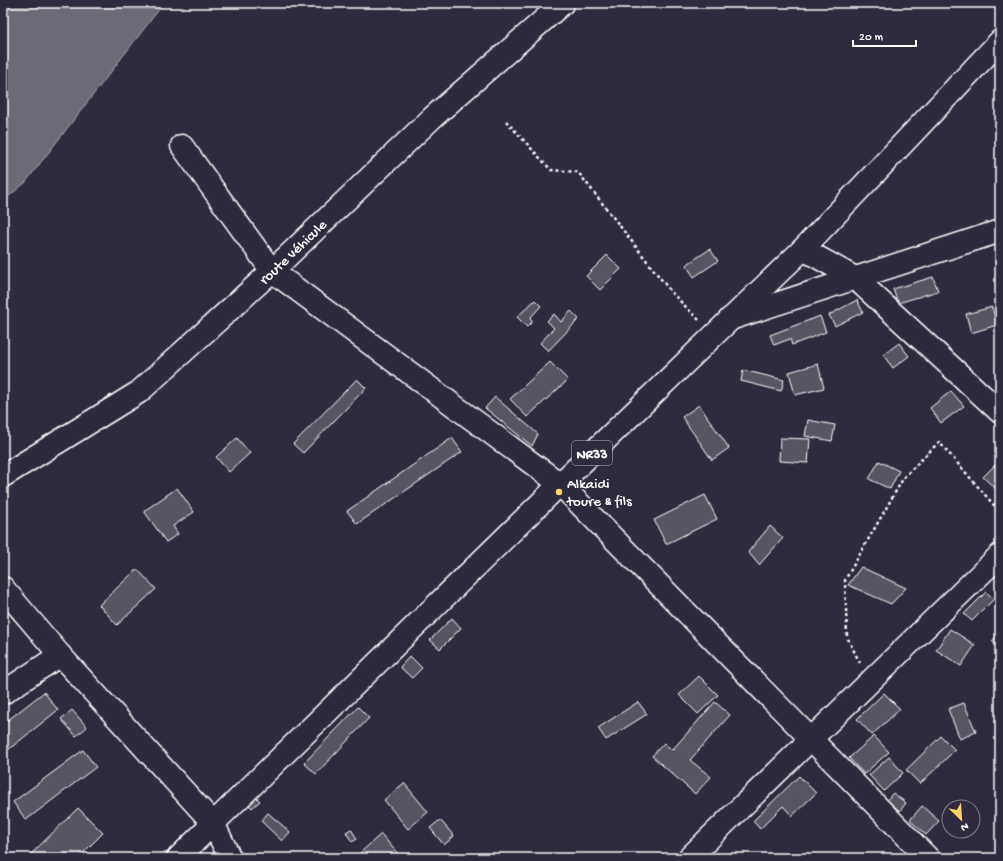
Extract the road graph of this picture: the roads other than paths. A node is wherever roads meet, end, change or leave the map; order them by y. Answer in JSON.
{"nodes":[{"id":1,"x":563,"y":3,"type":"edge"},
{"id":2,"x":1000,"y":41,"type":"edge"},
{"id":3,"x":182,"y":146,"type":"dead end"},
{"id":4,"x":1000,"y":231,"type":"edge"},
{"id":5,"x":803,"y":249,"type":"junction"},
{"id":6,"x":272,"y":271,"type":"junction"},
{"id":7,"x":855,"y":278,"type":"junction"},
{"id":8,"x":730,"y":319,"type":"junction"},
{"id":9,"x":1000,"y":412,"type":"edge"},
{"id":10,"x":3,"y":476,"type":"edge"},
{"id":11,"x":560,"y":484,"type":"junction"},
{"id":12,"x":1000,"y":555,"type":"edge"},
{"id":13,"x":3,"y":588,"type":"edge"},
{"id":14,"x":60,"y":655,"type":"junction"},
{"id":15,"x":3,"y":693,"type":"edge"},
{"id":16,"x":810,"y":739,"type":"junction"},
{"id":17,"x":213,"y":824,"type":"junction"},
{"id":18,"x":178,"y":858,"type":"edge"},
{"id":19,"x":230,"y":858,"type":"edge"},
{"id":20,"x":689,"y":858,"type":"edge"},
{"id":21,"x":928,"y":858,"type":"edge"}],
"edges":[{"from":1,"to":6,"type":"street","name":"route véhicule"},
{"from":2,"to":5,"type":"street","number":"NR33"},
{"from":3,"to":6,"type":"street"},
{"from":4,"to":7,"type":"street"},
{"from":5,"to":7,"type":"street"},
{"from":5,"to":8,"type":"street","number":"NR33"},
{"from":6,"to":10,"type":"street","name":"route véhicule"},
{"from":6,"to":11,"type":"street"},
{"from":7,"to":8,"type":"street"},
{"from":7,"to":9,"type":"street"},
{"from":8,"to":11,"type":"street","number":"NR33"},
{"from":11,"to":16,"type":"street"},
{"from":11,"to":17,"type":"street","number":"NR33"},
{"from":12,"to":16,"type":"street"},
{"from":13,"to":14,"type":"street"},
{"from":14,"to":15,"type":"street"},
{"from":14,"to":17,"type":"street"},
{"from":16,"to":20,"type":"street"},
{"from":16,"to":21,"type":"street"},
{"from":17,"to":18,"type":"street","number":"NR33"},
{"from":17,"to":19,"type":"street"}]}
